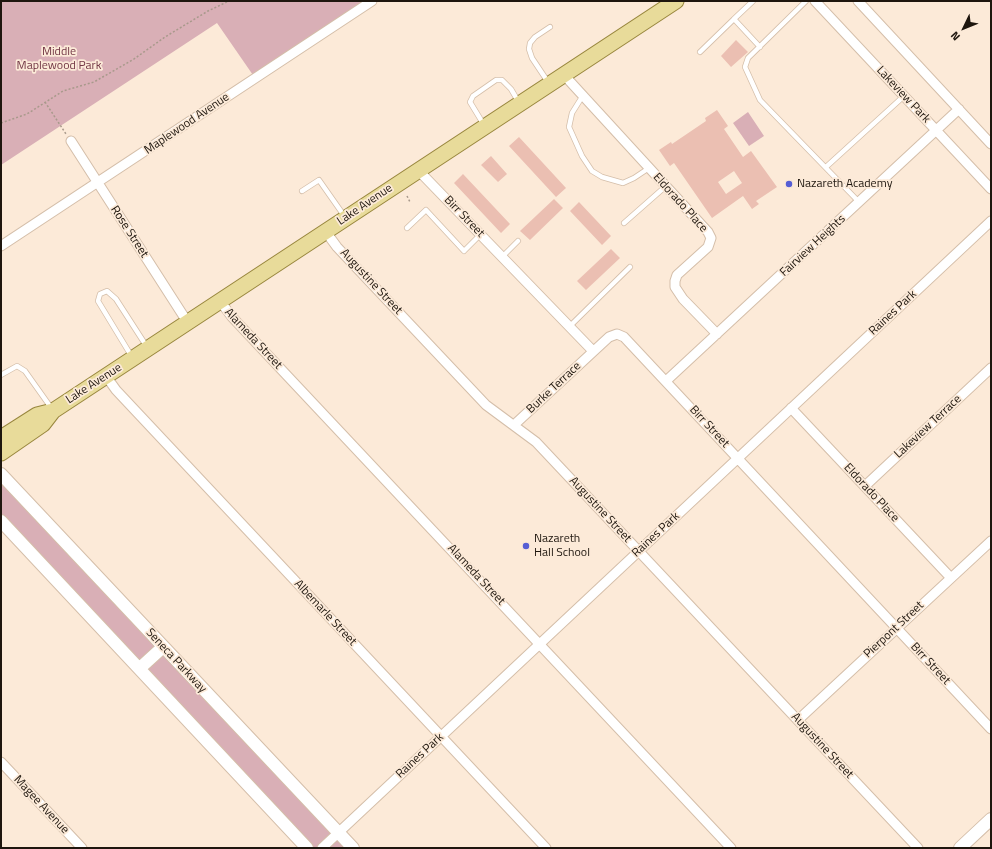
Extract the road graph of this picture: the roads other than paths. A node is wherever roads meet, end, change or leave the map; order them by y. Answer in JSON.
{"nodes":[{"id":1,"x":372,"y":1,"type":"edge"},
{"id":2,"x":676,"y":1,"type":"edge"},
{"id":3,"x":753,"y":1,"type":"edge"},
{"id":4,"x":806,"y":1,"type":"edge"},
{"id":5,"x":816,"y":1,"type":"edge"},
{"id":6,"x":858,"y":1,"type":"edge"},
{"id":7,"x":734,"y":19,"type":"junction"},
{"id":8,"x":550,"y":27,"type":"dead end"},
{"id":9,"x":760,"y":47,"type":"junction"},
{"id":10,"x":700,"y":52,"type":"dead end"},
{"id":11,"x":564,"y":75,"type":"junction"},
{"id":12,"x":550,"y":84,"type":"junction"},
{"id":13,"x":904,"y":96,"type":"junction"},
{"id":14,"x":582,"y":97,"type":"junction"},
{"id":15,"x":520,"y":103,"type":"junction"},
{"id":16,"x":959,"y":109,"type":"junction"},
{"id":17,"x":485,"y":126,"type":"junction"},
{"id":18,"x":936,"y":130,"type":"junction"},
{"id":19,"x":71,"y":141,"type":"road end"},
{"id":20,"x":991,"y":144,"type":"edge"},
{"id":21,"x":826,"y":167,"type":"junction"},
{"id":22,"x":649,"y":168,"type":"junction"},
{"id":23,"x":418,"y":170,"type":"junction"},
{"id":24,"x":98,"y":183,"type":"junction"},
{"id":25,"x":666,"y":186,"type":"junction"},
{"id":26,"x":991,"y":189,"type":"edge"},
{"id":27,"x":302,"y":191,"type":"dead end"},
{"id":28,"x":859,"y":202,"type":"junction"},
{"id":29,"x":346,"y":218,"type":"junction"},
{"id":30,"x":991,"y":221,"type":"edge"},
{"id":31,"x":624,"y":223,"type":"dead end"},
{"id":32,"x":407,"y":228,"type":"dead end"},
{"id":33,"x":326,"y":232,"type":"junction"},
{"id":34,"x":481,"y":234,"type":"junction"},
{"id":35,"x":518,"y":241,"type":"dead end"},
{"id":36,"x":1,"y":246,"type":"edge"},
{"id":37,"x":502,"y":257,"type":"junction"},
{"id":38,"x":630,"y":267,"type":"dead end"},
{"id":39,"x":220,"y":301,"type":"junction"},
{"id":40,"x":188,"y":323,"type":"junction"},
{"id":41,"x":569,"y":327,"type":"junction"},
{"id":42,"x":717,"y":334,"type":"junction"},
{"id":43,"x":148,"y":349,"type":"junction"},
{"id":44,"x":593,"y":351,"type":"junction"},
{"id":45,"x":133,"y":358,"type":"junction"},
{"id":46,"x":991,"y":368,"type":"edge"},
{"id":47,"x":1,"y":375,"type":"edge"},
{"id":48,"x":106,"y":376,"type":"junction"},
{"id":49,"x":666,"y":381,"type":"junction"},
{"id":50,"x":792,"y":408,"type":"junction"},
{"id":51,"x":53,"y":411,"type":"junction"},
{"id":52,"x":514,"y":425,"type":"junction"},
{"id":53,"x":1,"y":438,"type":"edge"},
{"id":54,"x":1,"y":453,"type":"edge"},
{"id":55,"x":738,"y":458,"type":"junction"},
{"id":56,"x":1,"y":474,"type":"edge"},
{"id":57,"x":865,"y":486,"type":"junction"},
{"id":58,"x":1,"y":521,"type":"edge"},
{"id":59,"x":991,"y":541,"type":"edge"},
{"id":60,"x":639,"y":551,"type":"junction"},
{"id":61,"x":951,"y":578,"type":"junction"},
{"id":62,"x":897,"y":628,"type":"junction"},
{"id":63,"x":540,"y":643,"type":"junction"},
{"id":64,"x":163,"y":647,"type":"junction"},
{"id":65,"x":140,"y":668,"type":"junction"},
{"id":66,"x":798,"y":720,"type":"junction"},
{"id":67,"x":991,"y":729,"type":"edge"},
{"id":68,"x":441,"y":736,"type":"junction"},
{"id":69,"x":1,"y":762,"type":"edge"},
{"id":70,"x":991,"y":819,"type":"edge"},
{"id":71,"x":338,"y":832,"type":"junction"},
{"id":72,"x":82,"y":848,"type":"edge"},
{"id":73,"x":307,"y":848,"type":"edge"},
{"id":74,"x":322,"y":848,"type":"edge"},
{"id":75,"x":353,"y":848,"type":"edge"},
{"id":76,"x":546,"y":848,"type":"edge"},
{"id":77,"x":731,"y":848,"type":"edge"},
{"id":78,"x":918,"y":848,"type":"edge"},
{"id":79,"x":960,"y":848,"type":"edge"}],
"edges":[{"from":1,"to":24,"type":"street","name":"Maplewood Avenue"},
{"from":2,"to":11,"type":"main road","name":"Lake Avenue"},
{"from":3,"to":7,"type":"lane"},
{"from":4,"to":9,"type":"lane"},
{"from":5,"to":13,"type":"street","name":"Lakeview Park"},
{"from":6,"to":16,"type":"street"},
{"from":7,"to":9,"type":"lane"},
{"from":7,"to":10,"type":"lane"},
{"from":8,"to":12,"type":"lane"},
{"from":9,"to":21,"type":"lane"},
{"from":11,"to":12,"type":"main road","name":"Lake Avenue"},
{"from":11,"to":14,"type":"street","name":"Eldorado Place"},
{"from":12,"to":15,"type":"main road","name":"Lake Avenue"},
{"from":13,"to":18,"type":"street","name":"Lakeview Park"},
{"from":13,"to":21,"type":"lane"},
{"from":14,"to":22,"type":"street","name":"Eldorado Place"},
{"from":14,"to":22,"type":"lane"},
{"from":15,"to":17,"type":"main road","name":"Lake Avenue"},
{"from":15,"to":17,"type":"lane"},
{"from":16,"to":18,"type":"street","name":"Fairview Heights"},
{"from":16,"to":20,"type":"street"},
{"from":17,"to":23,"type":"main road","name":"Lake Avenue"},
{"from":18,"to":26,"type":"street","name":"Lakeview Park"},
{"from":18,"to":28,"type":"street","name":"Fairview Heights"},
{"from":19,"to":24,"type":"street","name":"Rose Street"},
{"from":21,"to":28,"type":"lane"},
{"from":22,"to":25,"type":"street","name":"Eldorado Place"},
{"from":23,"to":29,"type":"main road","name":"Lake Avenue"},
{"from":23,"to":34,"type":"street","name":"Birr Street"},
{"from":24,"to":36,"type":"street","name":"Maplewood Avenue"},
{"from":24,"to":40,"type":"street","name":"Rose Street"},
{"from":25,"to":31,"type":"lane"},
{"from":25,"to":42,"type":"street","name":"Eldorado Place"},
{"from":27,"to":29,"type":"lane"},
{"from":28,"to":42,"type":"street","name":"Fairview Heights"},
{"from":29,"to":33,"type":"main road","name":"Lake Avenue"},
{"from":30,"to":50,"type":"street","name":"Raines Park"},
{"from":32,"to":34,"type":"lane"},
{"from":33,"to":39,"type":"main road","name":"Lake Avenue"},
{"from":33,"to":52,"type":"street","name":"Augustine Street"},
{"from":34,"to":37,"type":"street","name":"Birr Street"},
{"from":35,"to":37,"type":"lane"},
{"from":37,"to":41,"type":"street","name":"Birr Street"},
{"from":38,"to":41,"type":"lane"},
{"from":39,"to":40,"type":"main road","name":"Lake Avenue"},
{"from":39,"to":63,"type":"street","name":"Alameda Street"},
{"from":40,"to":43,"type":"main road","name":"Lake Avenue"},
{"from":41,"to":44,"type":"street","name":"Birr Street"},
{"from":42,"to":49,"type":"street","name":"Fairview Heights"},
{"from":43,"to":45,"type":"main road","name":"Lake Avenue"},
{"from":43,"to":45,"type":"lane"},
{"from":44,"to":49,"type":"street","name":"Birr Street"},
{"from":44,"to":52,"type":"street","name":"Burke Terrace"},
{"from":45,"to":48,"type":"main road","name":"Lake Avenue"},
{"from":46,"to":57,"type":"street","name":"Lakeview Terrace"},
{"from":47,"to":51,"type":"lane"},
{"from":48,"to":51,"type":"main road","name":"Lake Avenue"},
{"from":48,"to":68,"type":"street","name":"Albemarle Street"},
{"from":49,"to":55,"type":"street","name":"Birr Street"},
{"from":50,"to":55,"type":"street","name":"Raines Park"},
{"from":50,"to":57,"type":"street","name":"Eldorado Place"},
{"from":51,"to":53,"type":"main road","name":"Lake Avenue"},
{"from":51,"to":54,"type":"main road","name":"Lake Avenue"},
{"from":52,"to":60,"type":"street","name":"Augustine Street"},
{"from":55,"to":60,"type":"street","name":"Raines Park"},
{"from":55,"to":62,"type":"street","name":"Birr Street"},
{"from":56,"to":64,"type":"street","name":"Seneca Parkway"},
{"from":57,"to":61,"type":"street","name":"Eldorado Place"},
{"from":58,"to":65,"type":"street"},
{"from":59,"to":61,"type":"street","name":"Pierpont Street"},
{"from":60,"to":63,"type":"street","name":"Raines Park"},
{"from":60,"to":66,"type":"street","name":"Augustine Street"},
{"from":61,"to":62,"type":"street","name":"Pierpont Street"},
{"from":62,"to":66,"type":"street","name":"Pierpont Street"},
{"from":62,"to":67,"type":"street","name":"Birr Street"},
{"from":63,"to":68,"type":"street","name":"Raines Park"},
{"from":63,"to":77,"type":"street","name":"Alameda Street"},
{"from":64,"to":65,"type":"street"},
{"from":64,"to":71,"type":"street","name":"Seneca Parkway"},
{"from":65,"to":73,"type":"street"},
{"from":66,"to":78,"type":"street","name":"Augustine Street"},
{"from":68,"to":71,"type":"street","name":"Raines Park"},
{"from":68,"to":76,"type":"street","name":"Albemarle Street"},
{"from":69,"to":72,"type":"street","name":"Magee Avenue"},
{"from":70,"to":79,"type":"street"},
{"from":71,"to":74,"type":"street","name":"Raines Park"},
{"from":71,"to":75,"type":"street","name":"Seneca Parkway"}]}
